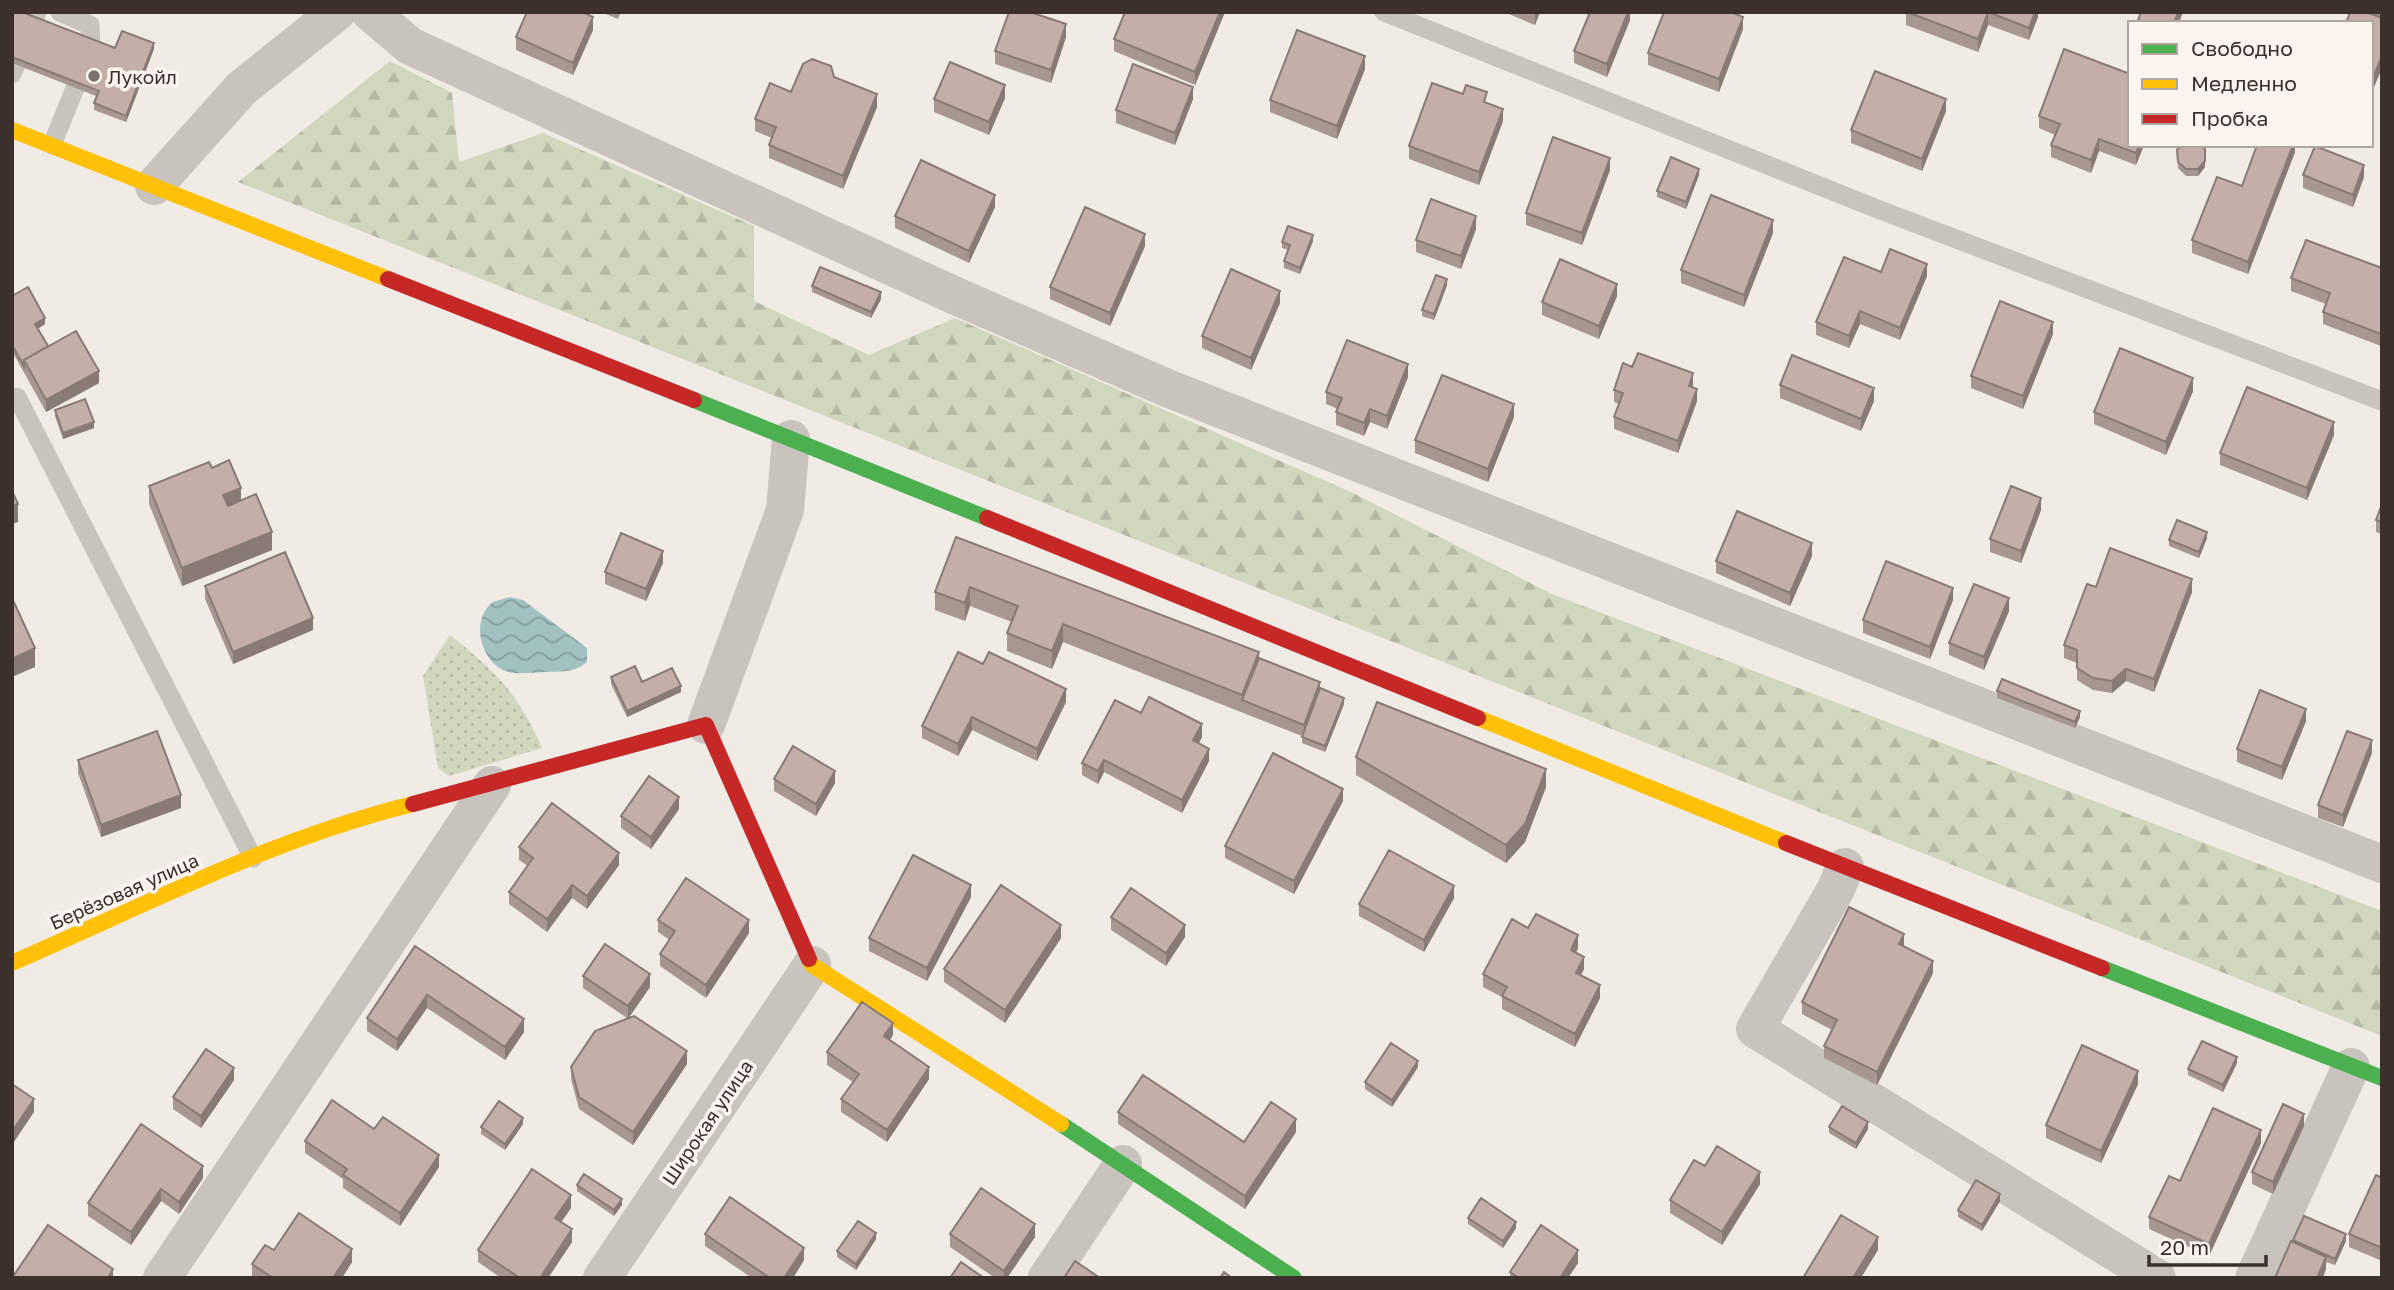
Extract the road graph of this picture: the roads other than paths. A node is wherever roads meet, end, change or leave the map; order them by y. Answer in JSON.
{"nodes":[{"id":1,"x":60,"y":12,"type":"edge"},
{"id":2,"x":337,"y":12,"type":"edge"},
{"id":3,"x":370,"y":12,"type":"edge"},
{"id":4,"x":1384,"y":12,"type":"edge"},
{"id":5,"x":92,"y":46,"type":"edge"},
{"id":6,"x":75,"y":88,"type":"edge"},
{"id":7,"x":12,"y":130,"type":"edge"},
{"id":8,"x":52,"y":145,"type":"junction"},
{"id":9,"x":154,"y":186,"type":"junction"},
{"id":10,"x":17,"y":397,"type":"dead end"},
{"id":11,"x":2382,"y":401,"type":"edge"},
{"id":12,"x":791,"y":439,"type":"junction"},
{"id":13,"x":706,"y":725,"type":"junction"},
{"id":14,"x":492,"y":785,"type":"junction"},
{"id":15,"x":253,"y":858,"type":"junction"},
{"id":16,"x":2382,"y":864,"type":"edge"},
{"id":17,"x":1845,"y":867,"type":"junction"},
{"id":18,"x":12,"y":963,"type":"edge"},
{"id":19,"x":812,"y":965,"type":"junction"},
{"id":20,"x":2367,"y":1072,"type":"edge"},
{"id":21,"x":1123,"y":1164,"type":"junction"},
{"id":22,"x":162,"y":1278,"type":"edge"},
{"id":23,"x":602,"y":1278,"type":"edge"},
{"id":24,"x":1048,"y":1278,"type":"edge"},
{"id":25,"x":1294,"y":1278,"type":"edge"},
{"id":26,"x":2157,"y":1278,"type":"edge"},
{"id":27,"x":2254,"y":1278,"type":"edge"}],
"edges":[{"from":1,"to":5,"type":"lane"},
{"from":2,"to":9,"type":"street"},
{"from":3,"to":16,"type":"street"},
{"from":4,"to":11,"type":"lane"},
{"from":6,"to":8,"type":"lane"},
{"from":7,"to":8,"type":"street"},
{"from":8,"to":9,"type":"street"},
{"from":9,"to":12,"type":"street"},
{"from":10,"to":15,"type":"lane"},
{"from":12,"to":13,"type":"street"},
{"from":12,"to":17,"type":"street"},
{"from":13,"to":14,"type":"street","name":"Берёзовая улица"},
{"from":13,"to":19,"type":"street"},
{"from":14,"to":15,"type":"street","name":"Берёзовая улица"},
{"from":14,"to":22,"type":"street"},
{"from":15,"to":18,"type":"street","name":"Берёзовая улица"},
{"from":17,"to":20,"type":"street"},
{"from":17,"to":26,"type":"street"},
{"from":19,"to":21,"type":"street"},
{"from":19,"to":23,"type":"street","name":"Широкая улица"},
{"from":20,"to":27,"type":"street"},
{"from":21,"to":24,"type":"street"},
{"from":21,"to":25,"type":"street"}]}
